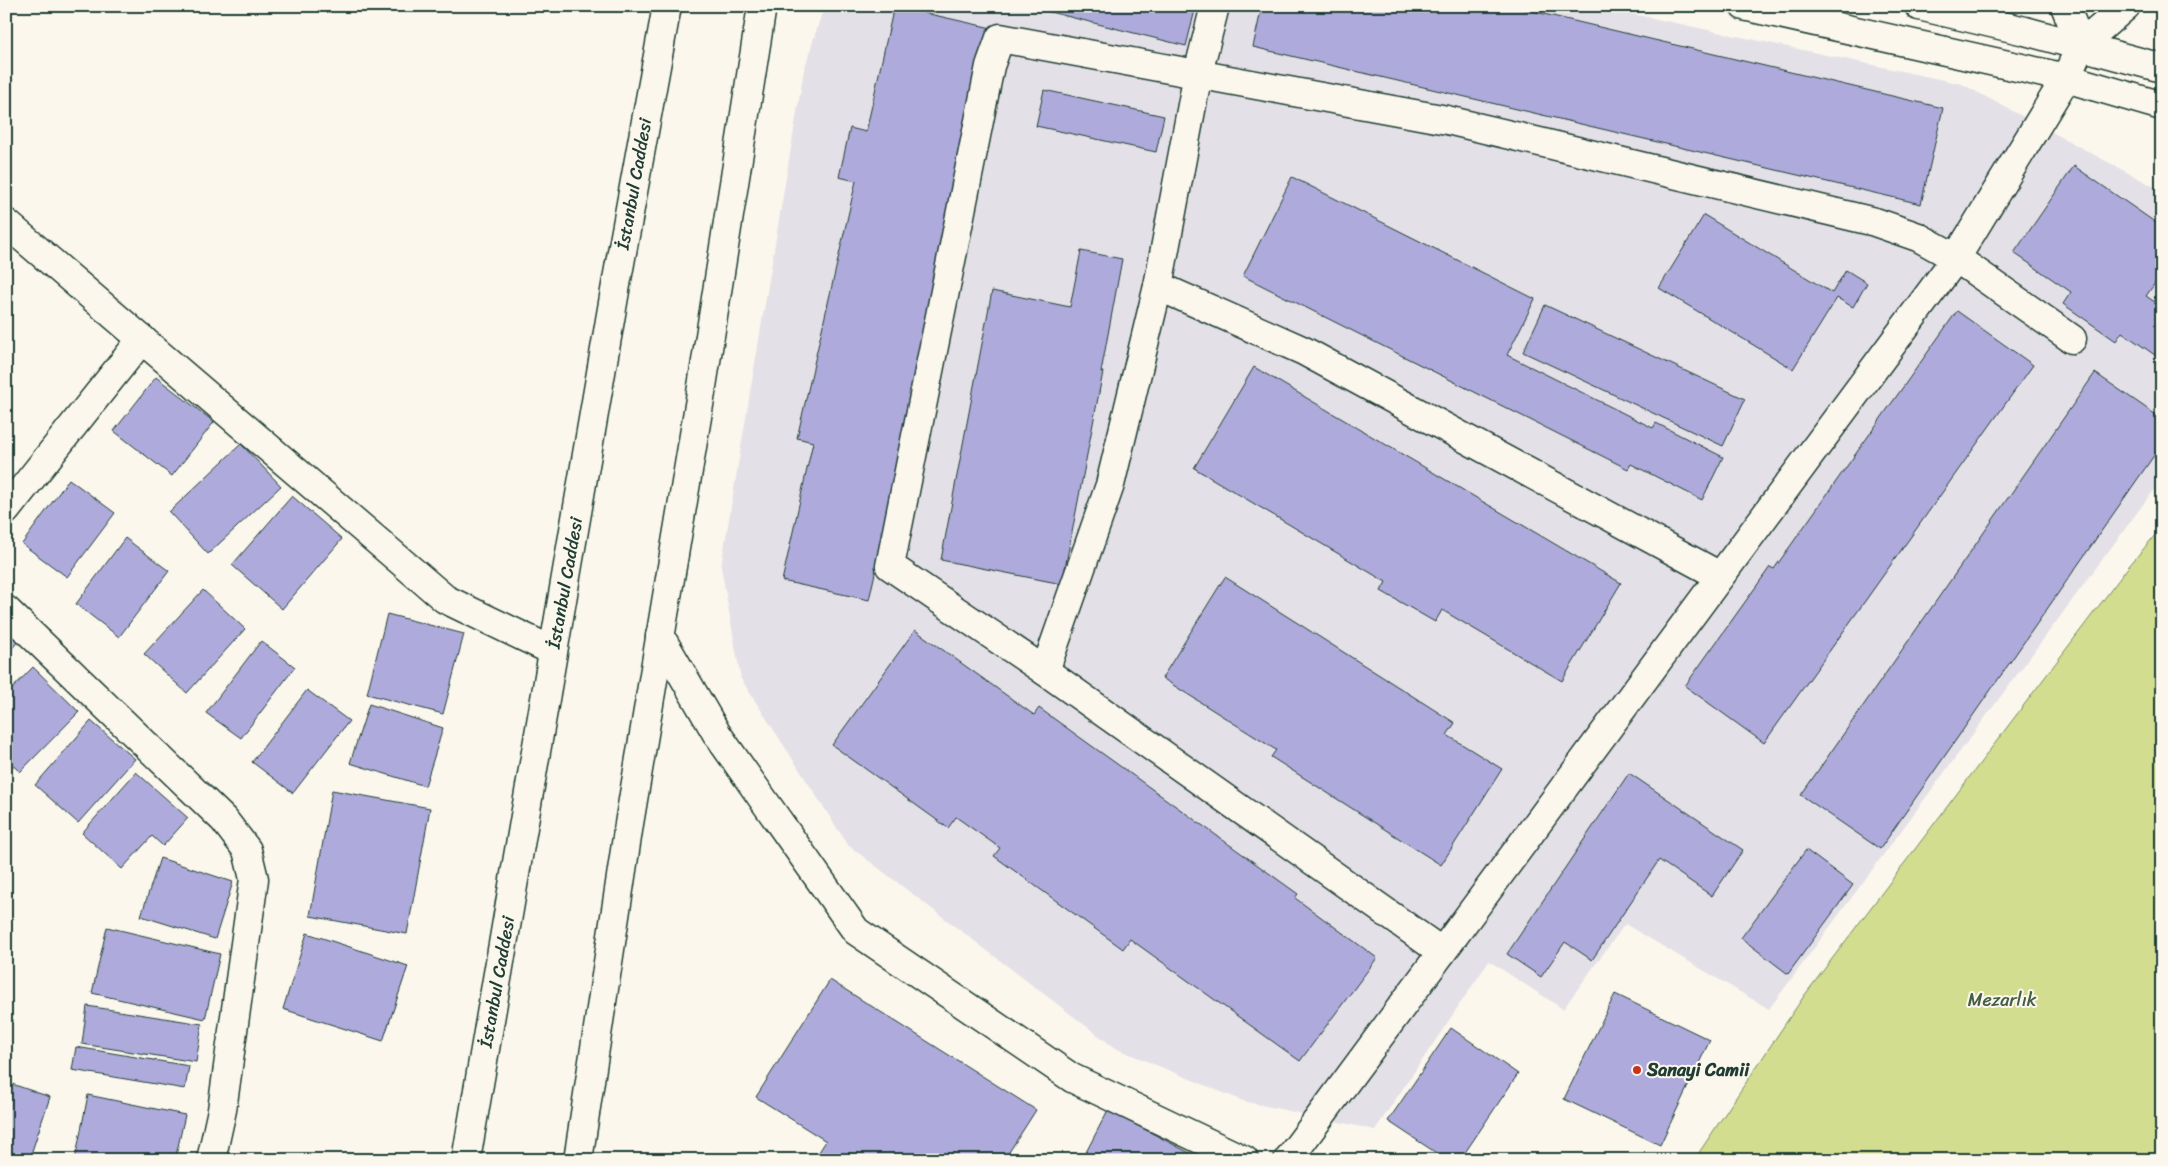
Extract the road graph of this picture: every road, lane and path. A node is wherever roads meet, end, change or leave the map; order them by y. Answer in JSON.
{"nodes":[{"id":1,"x":667,"y":6,"type":"edge"},
{"id":2,"x":762,"y":6,"type":"edge"},
{"id":3,"x":1216,"y":6,"type":"edge"},
{"id":4,"x":1744,"y":6,"type":"edge"},
{"id":5,"x":1919,"y":6,"type":"edge"},
{"id":6,"x":2065,"y":6,"type":"edge"},
{"id":7,"x":2126,"y":6,"type":"edge"},
{"id":8,"x":2081,"y":45,"type":"junction"},
{"id":9,"x":2162,"y":68,"type":"edge"},
{"id":10,"x":1198,"y":73,"type":"junction"},
{"id":11,"x":2066,"y":78,"type":"junction"},
{"id":12,"x":2162,"y":106,"type":"edge"},
{"id":13,"x":6,"y":223,"type":"edge"},
{"id":14,"x":1956,"y":258,"type":"junction"},
{"id":15,"x":1158,"y":286,"type":"junction"},
{"id":16,"x":142,"y":339,"type":"junction"},
{"id":17,"x":2072,"y":339,"type":"dead end"},
{"id":18,"x":6,"y":510,"type":"edge"},
{"id":19,"x":1720,"y":576,"type":"junction"},
{"id":20,"x":6,"y":610,"type":"edge"},
{"id":21,"x":660,"y":636,"type":"junction"},
{"id":22,"x":553,"y":651,"type":"junction"},
{"id":23,"x":1045,"y":671,"type":"junction"},
{"id":24,"x":1442,"y":952,"type":"junction"},
{"id":25,"x":211,"y":1160,"type":"edge"},
{"id":26,"x":466,"y":1160,"type":"edge"},
{"id":27,"x":578,"y":1160,"type":"edge"},
{"id":28,"x":1244,"y":1160,"type":"edge"},
{"id":29,"x":1288,"y":1160,"type":"edge"}],
"edges":[{"from":1,"to":22,"type":"street","name":"İstanbul Caddesi"},
{"from":2,"to":21,"type":"street"},
{"from":3,"to":10,"type":"street"},
{"from":4,"to":11,"type":"street"},
{"from":5,"to":8,"type":"street"},
{"from":6,"to":8,"type":"street"},
{"from":7,"to":8,"type":"street"},
{"from":8,"to":9,"type":"street"},
{"from":8,"to":11,"type":"street"},
{"from":10,"to":14,"type":"street"},
{"from":10,"to":15,"type":"street"},
{"from":10,"to":23,"type":"street"},
{"from":11,"to":12,"type":"street"},
{"from":11,"to":14,"type":"street"},
{"from":13,"to":16,"type":"street"},
{"from":14,"to":17,"type":"street"},
{"from":14,"to":19,"type":"street"},
{"from":15,"to":19,"type":"street"},
{"from":15,"to":23,"type":"street"},
{"from":16,"to":18,"type":"street"},
{"from":16,"to":22,"type":"street"},
{"from":19,"to":24,"type":"street"},
{"from":20,"to":25,"type":"street"},
{"from":21,"to":27,"type":"street"},
{"from":21,"to":28,"type":"street"},
{"from":22,"to":26,"type":"street","name":"İstanbul Caddesi"},
{"from":23,"to":24,"type":"street"},
{"from":24,"to":29,"type":"street"}]}
